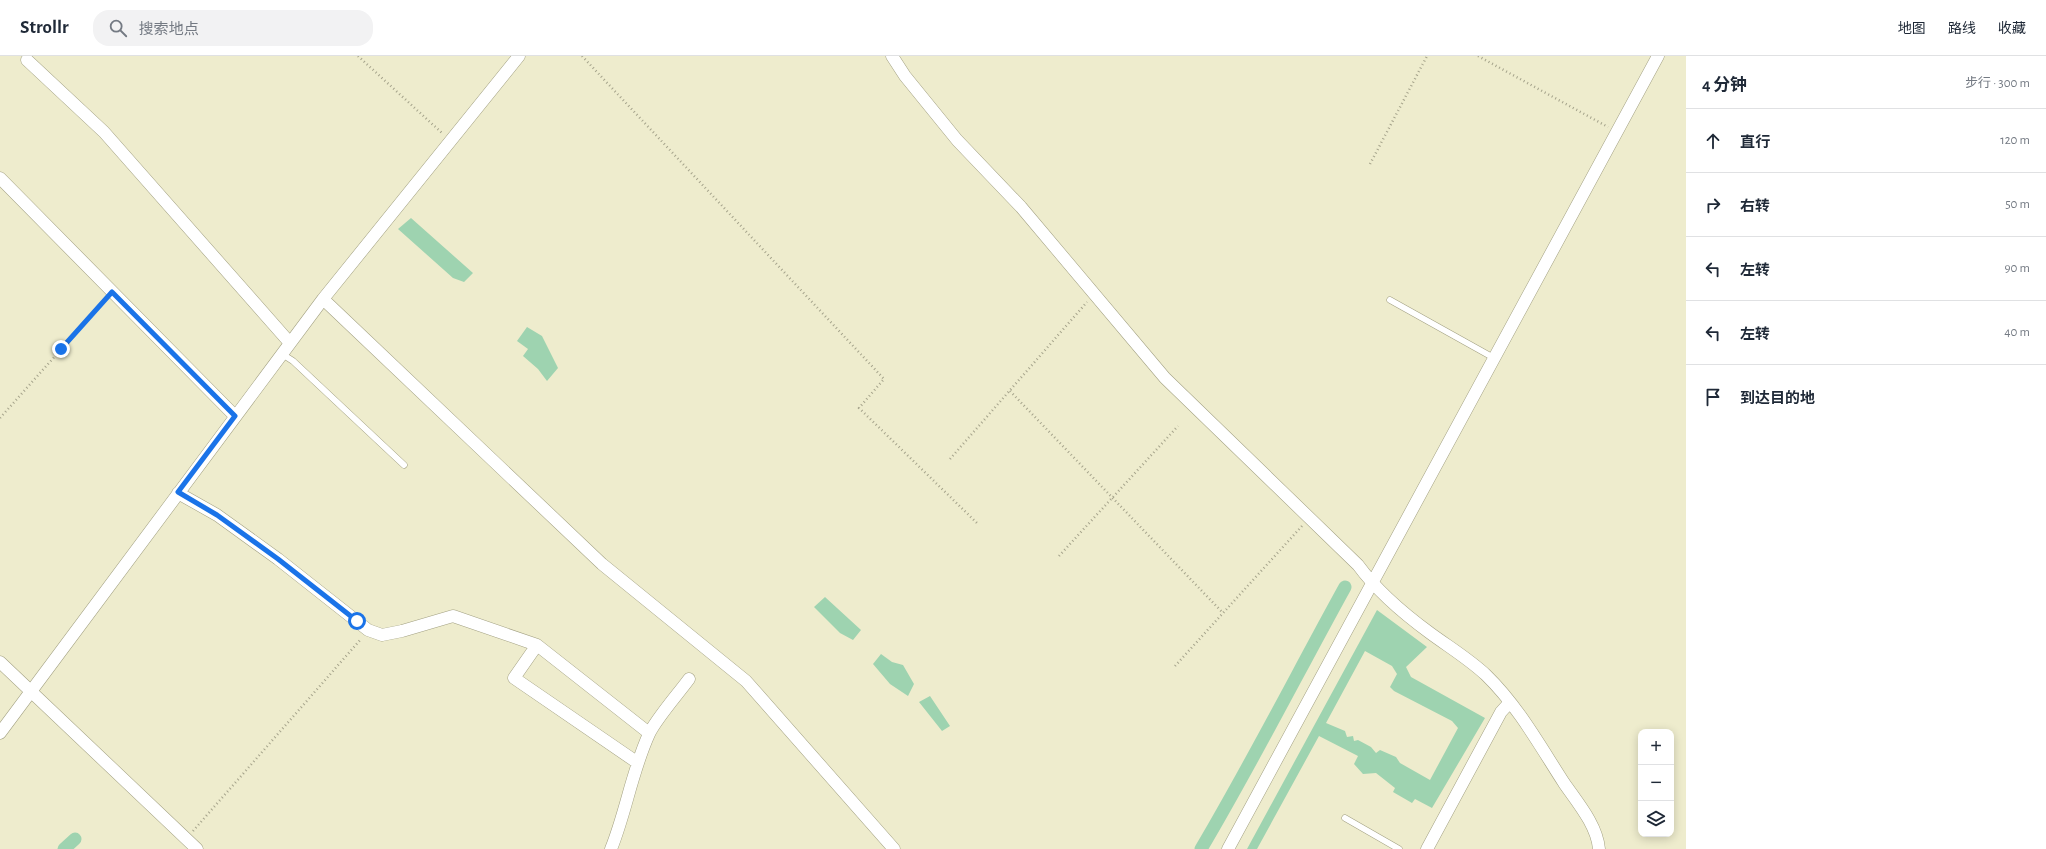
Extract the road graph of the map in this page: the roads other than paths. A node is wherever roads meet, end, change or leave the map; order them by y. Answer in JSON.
{"nodes":[{"id":1,"x":519,"y":56,"type":"edge"},
{"id":2,"x":892,"y":56,"type":"edge"},
{"id":3,"x":1658,"y":56,"type":"edge"},
{"id":4,"x":27,"y":60,"type":"dead end"},
{"id":5,"x":0,"y":178,"type":"edge"},
{"id":6,"x":323,"y":299,"type":"junction"},
{"id":7,"x":1390,"y":300,"type":"dead end"},
{"id":8,"x":290,"y":343,"type":"junction"},
{"id":9,"x":282,"y":354,"type":"junction"},
{"id":10,"x":1494,"y":358,"type":"junction"},
{"id":11,"x":235,"y":416,"type":"junction"},
{"id":12,"x":404,"y":465,"type":"dead end"},
{"id":13,"x":178,"y":492,"type":"junction"},
{"id":14,"x":1372,"y":584,"type":"junction"},
{"id":15,"x":537,"y":645,"type":"junction"},
{"id":16,"x":0,"y":662,"type":"edge"},
{"id":17,"x":689,"y":679,"type":"dead end"},
{"id":18,"x":31,"y":691,"type":"junction"},
{"id":19,"x":1510,"y":702,"type":"junction"},
{"id":20,"x":0,"y":733,"type":"edge"},
{"id":21,"x":649,"y":733,"type":"junction"},
{"id":22,"x":638,"y":763,"type":"junction"},
{"id":23,"x":1344,"y":818,"type":"dead end"},
{"id":24,"x":197,"y":849,"type":"edge"},
{"id":25,"x":611,"y":849,"type":"edge"},
{"id":26,"x":894,"y":849,"type":"edge"},
{"id":27,"x":1228,"y":849,"type":"edge"},
{"id":28,"x":1399,"y":849,"type":"edge"},
{"id":29,"x":1427,"y":849,"type":"edge"},
{"id":30,"x":1599,"y":849,"type":"edge"}],
"edges":[{"from":1,"to":6,"type":"street"},
{"from":2,"to":14,"type":"street"},
{"from":3,"to":10,"type":"street"},
{"from":4,"to":8,"type":"street"},
{"from":5,"to":11,"type":"street"},
{"from":6,"to":8,"type":"street"},
{"from":6,"to":26,"type":"street"},
{"from":7,"to":10,"type":"lane"},
{"from":8,"to":9,"type":"street"},
{"from":9,"to":11,"type":"street"},
{"from":9,"to":12,"type":"lane"},
{"from":10,"to":14,"type":"street"},
{"from":11,"to":13,"type":"street"},
{"from":13,"to":15,"type":"street"},
{"from":13,"to":18,"type":"street"},
{"from":14,"to":19,"type":"street"},
{"from":14,"to":27,"type":"street"},
{"from":15,"to":21,"type":"street"},
{"from":15,"to":22,"type":"street"},
{"from":16,"to":18,"type":"street"},
{"from":17,"to":21,"type":"street"},
{"from":18,"to":20,"type":"street"},
{"from":18,"to":24,"type":"street"},
{"from":19,"to":29,"type":"street"},
{"from":19,"to":30,"type":"street"},
{"from":21,"to":22,"type":"street"},
{"from":22,"to":25,"type":"street"},
{"from":23,"to":28,"type":"lane"}]}
